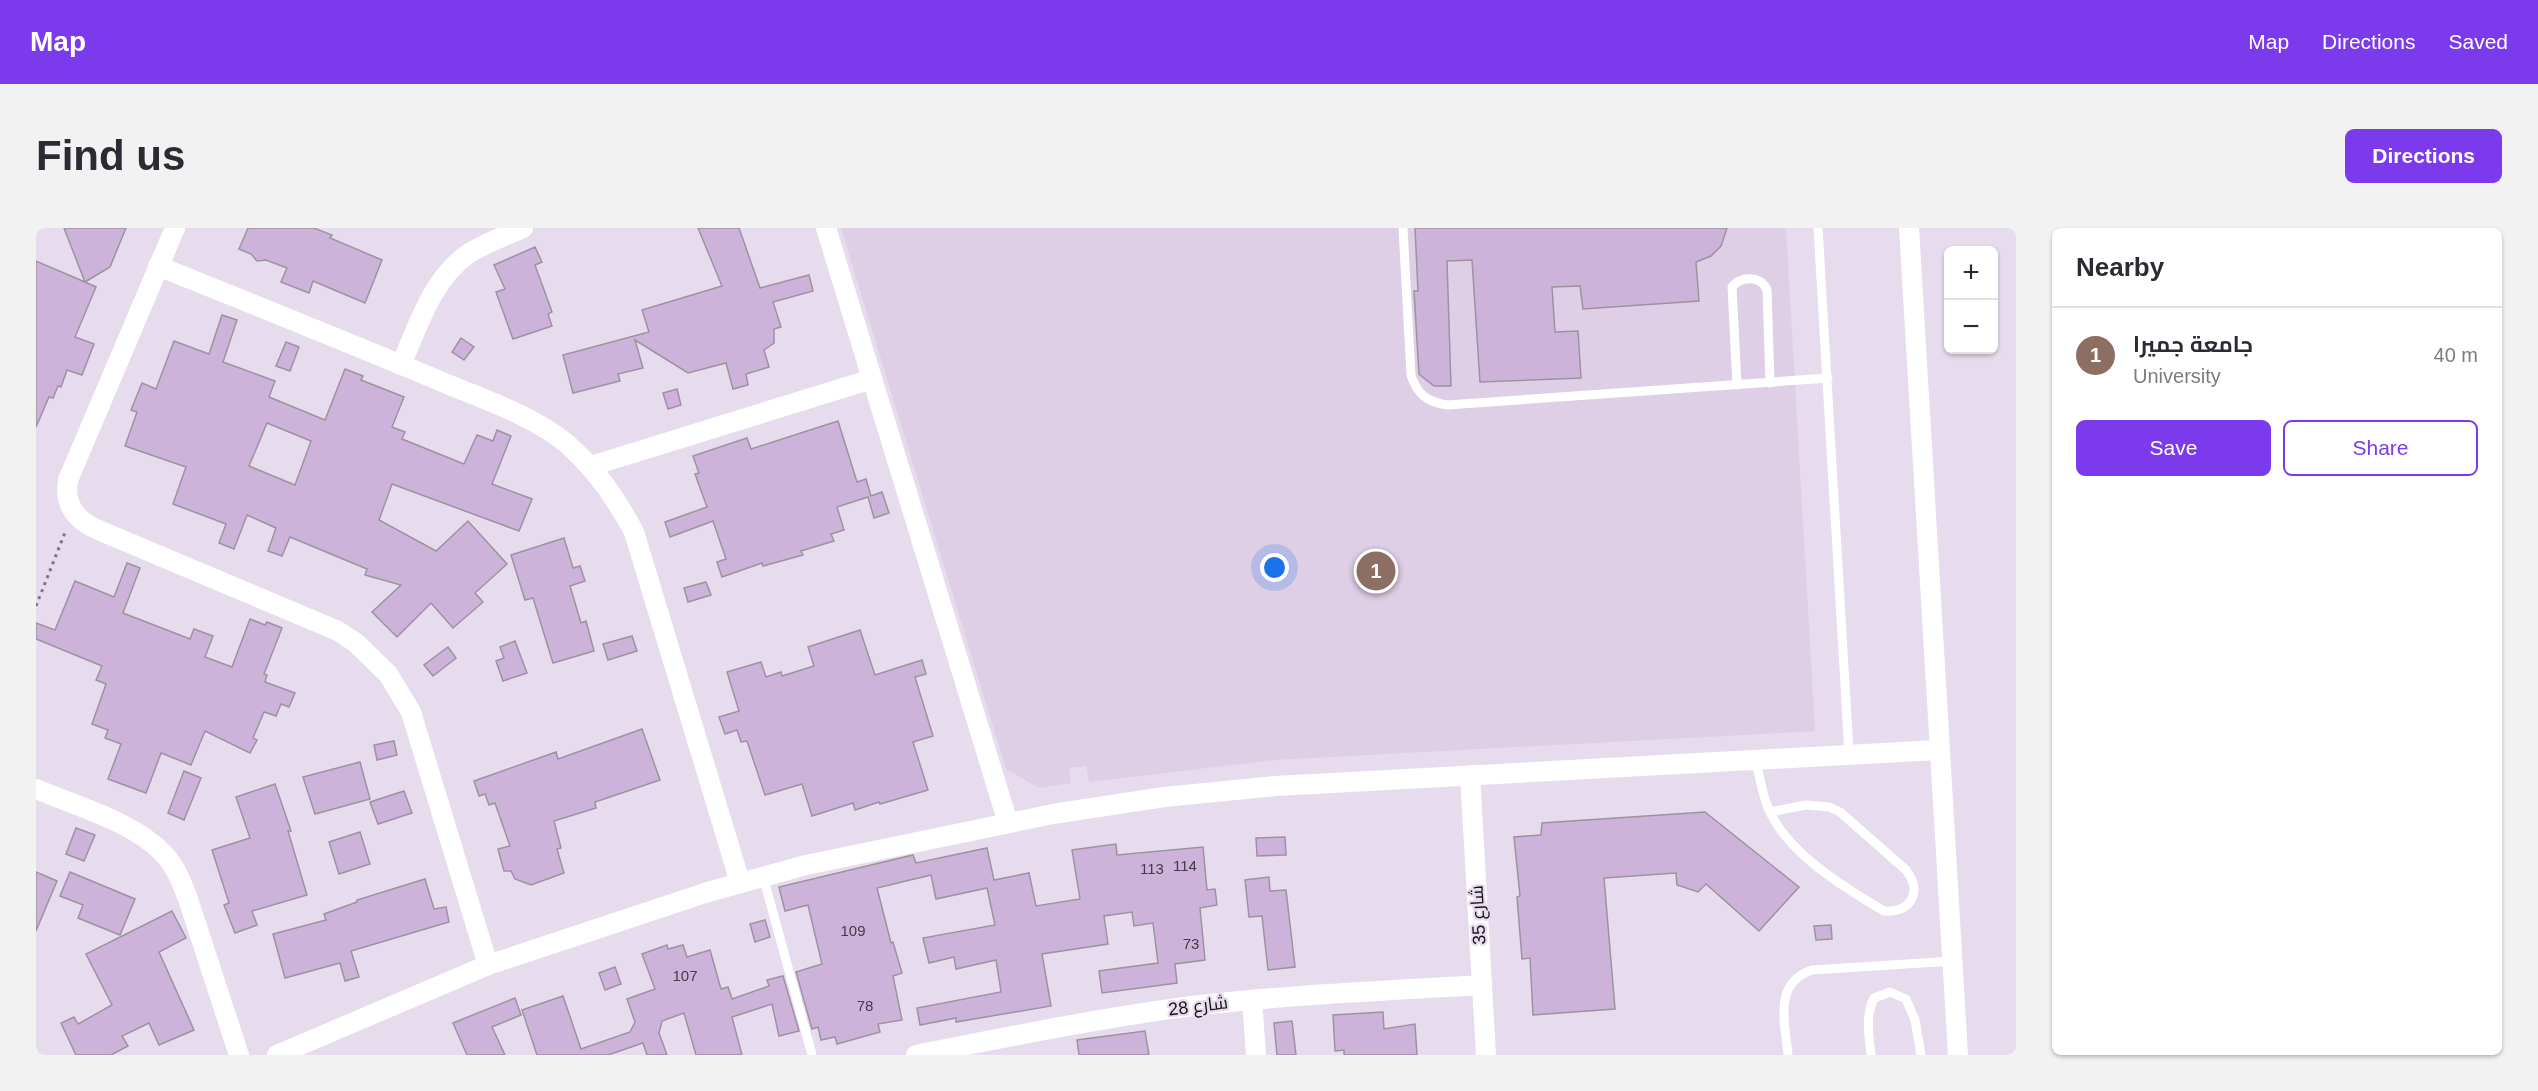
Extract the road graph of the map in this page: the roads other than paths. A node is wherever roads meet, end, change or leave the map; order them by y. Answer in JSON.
{"nodes":[{"id":1,"x":175,"y":228,"type":"edge"},
{"id":2,"x":524,"y":228,"type":"edge"},
{"id":3,"x":826,"y":228,"type":"edge"},
{"id":4,"x":1403,"y":228,"type":"edge"},
{"id":5,"x":1818,"y":228,"type":"edge"},
{"id":6,"x":1909,"y":228,"type":"edge"},
{"id":7,"x":158,"y":266,"type":"junction"},
{"id":8,"x":400,"y":365,"type":"junction"},
{"id":9,"x":1828,"y":378,"type":"junction"},
{"id":10,"x":872,"y":379,"type":"junction"},
{"id":11,"x":1770,"y":382,"type":"junction"},
{"id":12,"x":1737,"y":385,"type":"junction"},
{"id":13,"x":591,"y":466,"type":"junction"},
{"id":14,"x":1938,"y":750,"type":"junction"},
{"id":15,"x":1849,"y":753,"type":"junction"},
{"id":16,"x":1755,"y":759,"type":"junction"},
{"id":17,"x":1470,"y":775,"type":"junction"},
{"id":18,"x":36,"y":789,"type":"edge"},
{"id":19,"x":1770,"y":812,"type":"junction"},
{"id":20,"x":1008,"y":823,"type":"junction"},
{"id":21,"x":763,"y":876,"type":"junction"},
{"id":22,"x":740,"y":882,"type":"junction"},
{"id":23,"x":1953,"y":961,"type":"junction"},
{"id":24,"x":488,"y":965,"type":"junction"},
{"id":25,"x":1482,"y":985,"type":"junction"},
{"id":26,"x":1252,"y":1000,"type":"junction"},
{"id":27,"x":239,"y":1055,"type":"edge"},
{"id":28,"x":277,"y":1055,"type":"edge"},
{"id":29,"x":812,"y":1055,"type":"edge"},
{"id":30,"x":916,"y":1055,"type":"edge"},
{"id":31,"x":1256,"y":1055,"type":"edge"},
{"id":32,"x":1486,"y":1055,"type":"edge"},
{"id":33,"x":1788,"y":1055,"type":"edge"},
{"id":34,"x":1871,"y":1055,"type":"edge"},
{"id":35,"x":1921,"y":1055,"type":"edge"},
{"id":36,"x":1958,"y":1055,"type":"edge"}],
"edges":[{"from":1,"to":7,"type":"street"},
{"from":2,"to":8,"type":"street"},
{"from":3,"to":10,"type":"street"},
{"from":4,"to":12,"type":"lane"},
{"from":5,"to":9,"type":"lane"},
{"from":6,"to":14,"type":"street"},
{"from":7,"to":8,"type":"street"},
{"from":7,"to":24,"type":"street"},
{"from":8,"to":13,"type":"street"},
{"from":9,"to":11,"type":"lane"},
{"from":9,"to":15,"type":"lane"},
{"from":10,"to":13,"type":"street"},
{"from":10,"to":20,"type":"street"},
{"from":11,"to":12,"type":"lane"},
{"from":11,"to":12,"type":"lane"},
{"from":13,"to":22,"type":"street"},
{"from":14,"to":15,"type":"street"},
{"from":14,"to":23,"type":"street"},
{"from":15,"to":16,"type":"street"},
{"from":16,"to":17,"type":"street"},
{"from":16,"to":19,"type":"lane"},
{"from":17,"to":20,"type":"street"},
{"from":17,"to":25,"type":"street","name":"شارع 35"},
{"from":18,"to":27,"type":"street"},
{"from":19,"to":19,"type":"lane"},
{"from":20,"to":21,"type":"street"},
{"from":21,"to":22,"type":"street"},
{"from":21,"to":29,"type":"lane"},
{"from":22,"to":24,"type":"street"},
{"from":23,"to":33,"type":"lane"},
{"from":23,"to":36,"type":"street"},
{"from":24,"to":28,"type":"street"},
{"from":25,"to":26,"type":"street","name":"شارع 28"},
{"from":25,"to":32,"type":"street","name":"شارع 35"},
{"from":26,"to":30,"type":"street","name":"شارع 28"},
{"from":26,"to":31,"type":"street"},
{"from":34,"to":35,"type":"lane"}]}
